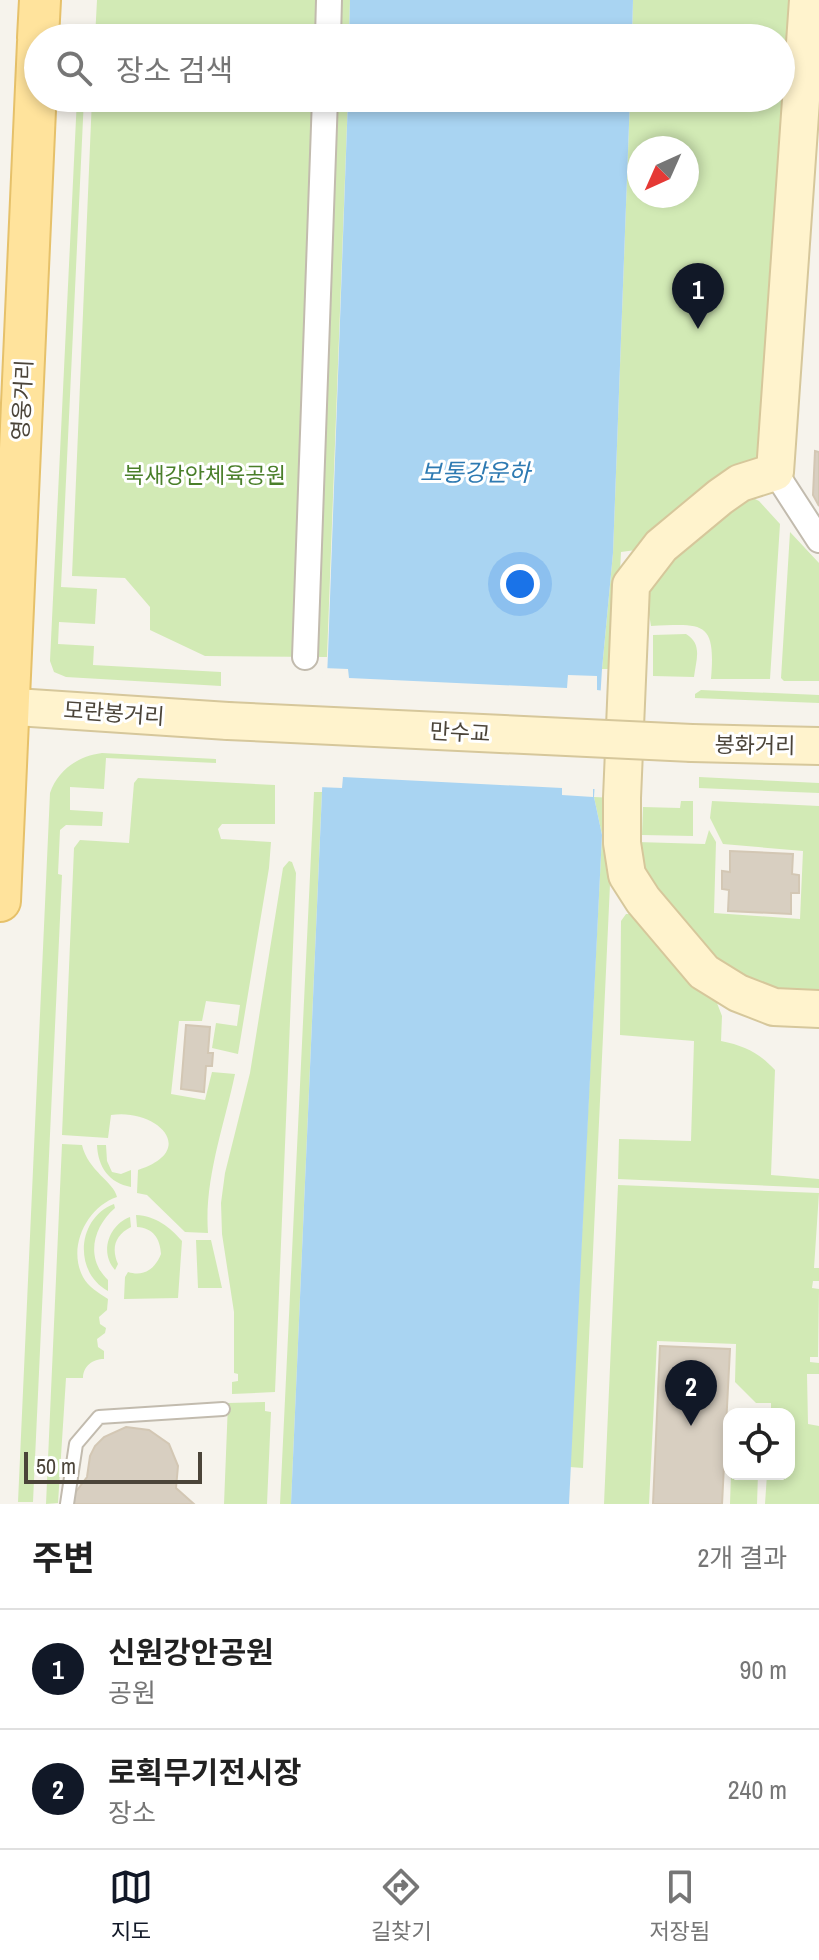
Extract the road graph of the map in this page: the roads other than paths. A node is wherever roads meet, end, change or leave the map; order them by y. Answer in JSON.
{"nodes":[{"id":1,"x":40,"y":0,"type":"edge"},
{"id":2,"x":329,"y":0,"type":"edge"},
{"id":3,"x":808,"y":0,"type":"edge"},
{"id":4,"x":39,"y":24,"type":"edge"},
{"id":5,"x":328,"y":24,"type":"edge"},
{"id":6,"x":34,"y":112,"type":"edge"},
{"id":7,"x":324,"y":112,"type":"edge"},
{"id":8,"x":775,"y":472,"type":"junction"},
{"id":9,"x":819,"y":540,"type":"edge"},
{"id":10,"x":305,"y":657,"type":"dead end"},
{"id":11,"x":4,"y":706,"type":"edge"},
{"id":12,"x":228,"y":721,"type":"joint"},
{"id":13,"x":692,"y":743,"type":"joint"},
{"id":14,"x":819,"y":746,"type":"edge"},
{"id":15,"x":0,"y":901,"type":"edge"},
{"id":16,"x":819,"y":1009,"type":"edge"},
{"id":17,"x":223,"y":1409,"type":"dead end"},
{"id":18,"x":67,"y":1504,"type":"edge"}],
"edges":[{"from":1,"to":4,"type":"main road","name":"영웅거리"},
{"from":2,"to":5,"type":"street"},
{"from":3,"to":8,"type":"street"},
{"from":6,"to":11,"type":"main road","name":"영웅거리"},
{"from":7,"to":10,"type":"street"},
{"from":8,"to":9,"type":"street"},
{"from":8,"to":16,"type":"street"},
{"from":11,"to":12,"type":"street","name":"모란봉거리"},
{"from":11,"to":15,"type":"main road","name":"영웅거리"},
{"from":12,"to":13,"type":"street","name":"만수교","bridge":true},
{"from":13,"to":14,"type":"street","name":"봉화거리"},
{"from":17,"to":18,"type":"lane"}]}
